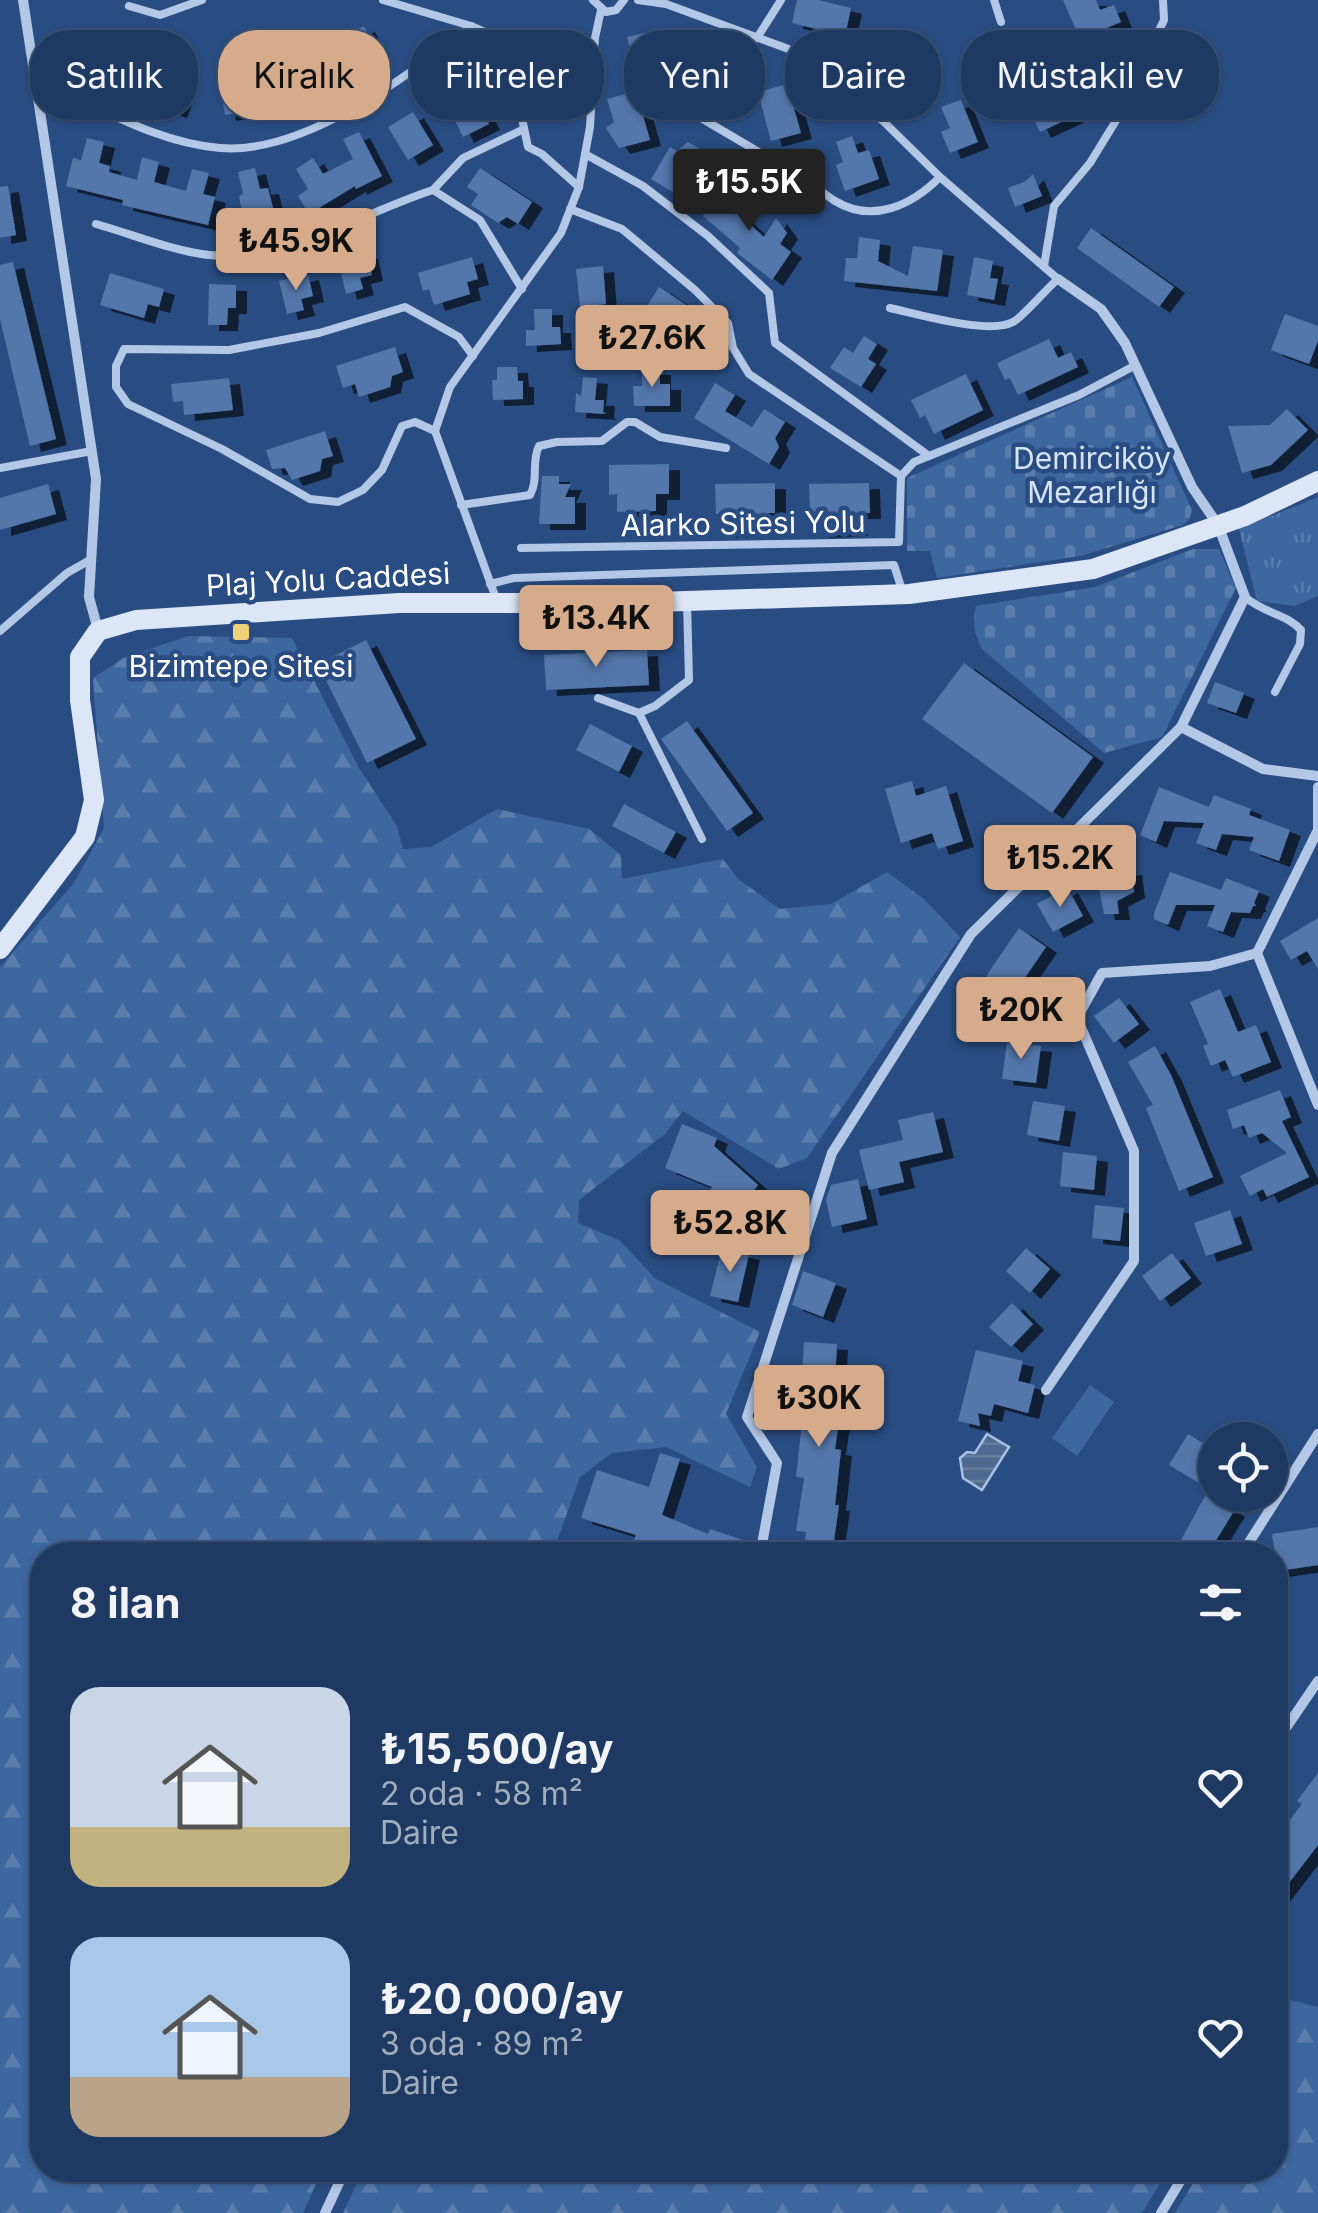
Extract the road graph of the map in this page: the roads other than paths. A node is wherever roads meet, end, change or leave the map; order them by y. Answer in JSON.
{"nodes":[{"id":1,"x":23,"y":0,"type":"edge"},
{"id":2,"x":202,"y":0,"type":"edge"},
{"id":3,"x":384,"y":0,"type":"edge"},
{"id":4,"x":593,"y":0,"type":"edge"},
{"id":5,"x":624,"y":0,"type":"edge"},
{"id":6,"x":638,"y":0,"type":"edge"},
{"id":7,"x":781,"y":0,"type":"edge"},
{"id":8,"x":994,"y":0,"type":"edge"},
{"id":9,"x":1162,"y":0,"type":"edge"},
{"id":10,"x":667,"y":2,"type":"edge"},
{"id":11,"x":129,"y":6,"type":"dead end"},
{"id":12,"x":601,"y":10,"type":"junction"},
{"id":13,"x":1001,"y":22,"type":"dead end"},
{"id":14,"x":471,"y":26,"type":"junction"},
{"id":15,"x":737,"y":30,"type":"edge"},
{"id":16,"x":762,"y":30,"type":"edge"},
{"id":17,"x":765,"y":41,"type":"edge"},
{"id":18,"x":122,"y":120,"type":"edge"},
{"id":19,"x":705,"y":120,"type":"edge"},
{"id":20,"x":524,"y":129,"type":"junction"},
{"id":21,"x":585,"y":154,"type":"junction"},
{"id":22,"x":940,"y":177,"type":"junction"},
{"id":23,"x":579,"y":187,"type":"junction"},
{"id":24,"x":433,"y":190,"type":"junction"},
{"id":25,"x":570,"y":208,"type":"junction"},
{"id":26,"x":96,"y":224,"type":"dead end"},
{"id":27,"x":1044,"y":266,"type":"junction"},
{"id":28,"x":1058,"y":280,"type":"junction"},
{"id":29,"x":522,"y":289,"type":"junction"},
{"id":30,"x":890,"y":308,"type":"dead end"},
{"id":31,"x":474,"y":356,"type":"junction"},
{"id":32,"x":1136,"y":365,"type":"junction"},
{"id":33,"x":435,"y":432,"type":"junction"},
{"id":34,"x":726,"y":448,"type":"dead end"},
{"id":35,"x":92,"y":451,"type":"junction"},
{"id":36,"x":929,"y":456,"type":"junction"},
{"id":37,"x":0,"y":468,"type":"edge"},
{"id":38,"x":901,"y":476,"type":"junction"},
{"id":39,"x":1318,"y":482,"type":"edge"},
{"id":40,"x":461,"y":505,"type":"junction"},
{"id":41,"x":1218,"y":525,"type":"junction"},
{"id":42,"x":521,"y":548,"type":"dead end"},
{"id":43,"x":90,"y":560,"type":"junction"},
{"id":44,"x":494,"y":593,"type":"junction"},
{"id":45,"x":904,"y":594,"type":"junction"},
{"id":46,"x":1245,"y":597,"type":"junction"},
{"id":47,"x":687,"y":601,"type":"junction"},
{"id":48,"x":0,"y":631,"type":"edge"},
{"id":49,"x":98,"y":632,"type":"junction"},
{"id":50,"x":1275,"y":692,"type":"dead end"},
{"id":51,"x":598,"y":698,"type":"dead end"},
{"id":52,"x":639,"y":712,"type":"junction"},
{"id":53,"x":1181,"y":727,"type":"junction"},
{"id":54,"x":1318,"y":776,"type":"edge"},
{"id":55,"x":1318,"y":787,"type":"edge"},
{"id":56,"x":1318,"y":833,"type":"edge"},
{"id":57,"x":702,"y":839,"type":"dead end"},
{"id":58,"x":0,"y":950,"type":"edge"},
{"id":59,"x":1257,"y":953,"type":"junction"},
{"id":60,"x":1318,"y":1104,"type":"edge"},
{"id":61,"x":1046,"y":1390,"type":"dead end"},
{"id":62,"x":1318,"y":1434,"type":"edge"},
{"id":63,"x":762,"y":1542,"type":"edge"},
{"id":64,"x":1249,"y":1542,"type":"edge"},
{"id":65,"x":1318,"y":1680,"type":"edge"},
{"id":66,"x":1288,"y":1725,"type":"edge"},
{"id":67,"x":339,"y":2182,"type":"edge"},
{"id":68,"x":1180,"y":2182,"type":"edge"},
{"id":69,"x":326,"y":2213,"type":"edge"},
{"id":70,"x":1161,"y":2213,"type":"edge"}],
"edges":[{"from":1,"to":35,"type":"street"},
{"from":2,"to":11,"type":"lane"},
{"from":3,"to":14,"type":"lane"},
{"from":4,"to":12,"type":"lane"},
{"from":5,"to":12,"type":"lane"},
{"from":6,"to":10,"type":"lane"},
{"from":7,"to":16,"type":"lane"},
{"from":8,"to":13,"type":"lane"},
{"from":9,"to":27,"type":"lane"},
{"from":10,"to":15,"type":"lane"},
{"from":12,"to":21,"type":"lane"},
{"from":14,"to":18,"type":"lane"},
{"from":14,"to":20,"type":"lane"},
{"from":17,"to":22,"type":"lane"},
{"from":19,"to":22,"type":"lane"},
{"from":20,"to":23,"type":"lane"},
{"from":20,"to":24,"type":"lane"},
{"from":21,"to":23,"type":"lane"},
{"from":21,"to":36,"type":"lane"},
{"from":22,"to":27,"type":"lane"},
{"from":23,"to":25,"type":"lane"},
{"from":24,"to":26,"type":"lane"},
{"from":24,"to":29,"type":"lane"},
{"from":25,"to":29,"type":"lane"},
{"from":25,"to":38,"type":"lane","name":"Alarko Sitesi Yolu"},
{"from":27,"to":28,"type":"lane"},
{"from":28,"to":30,"type":"lane"},
{"from":28,"to":32,"type":"street"},
{"from":29,"to":31,"type":"lane"},
{"from":31,"to":33,"type":"lane"},
{"from":31,"to":33,"type":"lane"},
{"from":32,"to":36,"type":"lane","name":"Alarko Sitesi Yolu"},
{"from":32,"to":41,"type":"street"},
{"from":33,"to":40,"type":"lane"},
{"from":34,"to":40,"type":"lane"},
{"from":35,"to":37,"type":"lane"},
{"from":35,"to":43,"type":"street"},
{"from":36,"to":38,"type":"lane","name":"Alarko Sitesi Yolu"},
{"from":38,"to":42,"type":"lane","name":"Alarko Sitesi Yolu"},
{"from":39,"to":41,"type":"street","name":"Plaj Yolu Caddesi"},
{"from":40,"to":44,"type":"lane"},
{"from":41,"to":45,"type":"street","name":"Plaj Yolu Caddesi"},
{"from":41,"to":46,"type":"street"},
{"from":43,"to":48,"type":"lane"},
{"from":43,"to":49,"type":"street"},
{"from":44,"to":45,"type":"lane"},
{"from":44,"to":47,"type":"street","name":"Plaj Yolu Caddesi"},
{"from":44,"to":49,"type":"street","name":"Plaj Yolu Caddesi"},
{"from":45,"to":47,"type":"street","name":"Plaj Yolu Caddesi"},
{"from":46,"to":50,"type":"lane"},
{"from":46,"to":53,"type":"street"},
{"from":47,"to":52,"type":"lane"},
{"from":49,"to":58,"type":"street"},
{"from":51,"to":52,"type":"lane"},
{"from":52,"to":57,"type":"lane"},
{"from":53,"to":54,"type":"street"},
{"from":53,"to":63,"type":"street"},
{"from":55,"to":56,"type":"street"},
{"from":56,"to":59,"type":"street"},
{"from":59,"to":60,"type":"street"},
{"from":59,"to":61,"type":"street"},
{"from":62,"to":64,"type":"street"},
{"from":65,"to":66,"type":"street"},
{"from":67,"to":69,"type":"street"},
{"from":68,"to":70,"type":"street"}]}
